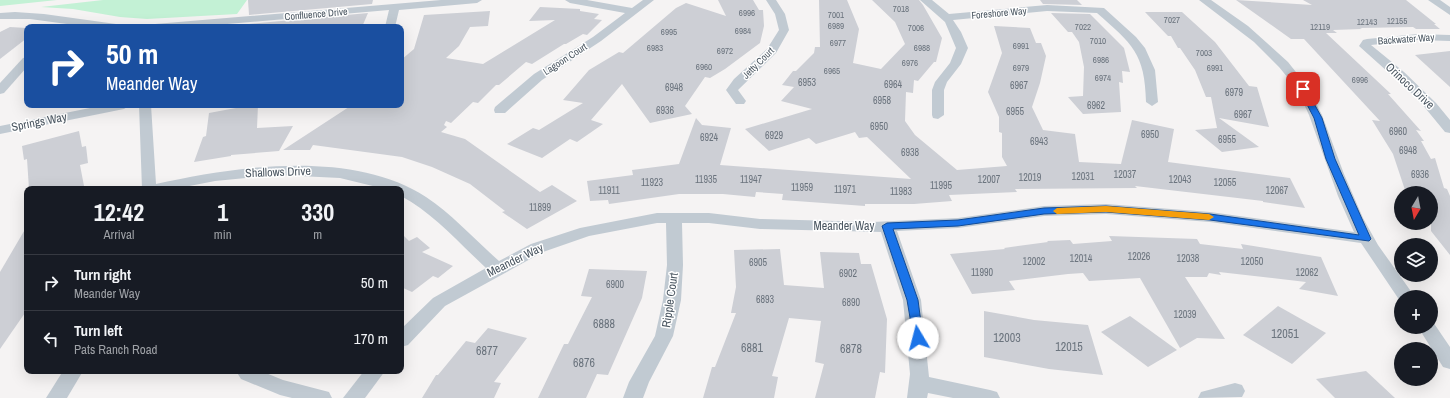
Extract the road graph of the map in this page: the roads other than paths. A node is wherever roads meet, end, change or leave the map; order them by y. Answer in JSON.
{"nodes":[{"id":1,"x":477,"y":0,"type":"edge"},
{"id":2,"x":570,"y":0,"type":"edge"},
{"id":3,"x":649,"y":0,"type":"edge"},
{"id":4,"x":771,"y":0,"type":"edge"},
{"id":5,"x":925,"y":0,"type":"edge"},
{"id":6,"x":1204,"y":0,"type":"edge"},
{"id":7,"x":1433,"y":0,"type":"edge"},
{"id":8,"x":395,"y":7,"type":"junction"},
{"id":9,"x":633,"y":11,"type":"junction"},
{"id":10,"x":1450,"y":12,"type":"edge"},
{"id":11,"x":0,"y":16,"type":"edge"},
{"id":12,"x":947,"y":17,"type":"junction"},
{"id":13,"x":87,"y":24,"type":"edge"},
{"id":14,"x":207,"y":24,"type":"edge"},
{"id":15,"x":391,"y":24,"type":"edge"},
{"id":16,"x":1450,"y":38,"type":"edge"},
{"id":17,"x":1366,"y":46,"type":"joint"},
{"id":18,"x":24,"y":63,"type":"edge"},
{"id":19,"x":0,"y":90,"type":"edge"},
{"id":20,"x":740,"y":102,"type":"dead end"},
{"id":21,"x":1152,"y":102,"type":"dead end"},
{"id":22,"x":109,"y":108,"type":"edge"},
{"id":23,"x":145,"y":108,"type":"edge"},
{"id":24,"x":1436,"y":109,"type":"junction"},
{"id":25,"x":500,"y":110,"type":"dead end"},
{"id":26,"x":1450,"y":111,"type":"edge"},
{"id":27,"x":938,"y":115,"type":"dead end"},
{"id":28,"x":1450,"y":129,"type":"edge"},
{"id":29,"x":0,"y":130,"type":"edge"},
{"id":30,"x":149,"y":186,"type":"edge"},
{"id":31,"x":169,"y":186,"type":"edge"},
{"id":32,"x":393,"y":186,"type":"edge"},
{"id":33,"x":404,"y":191,"type":"edge"},
{"id":34,"x":674,"y":218,"type":"junction"},
{"id":35,"x":887,"y":226,"type":"junction"},
{"id":36,"x":1366,"y":239,"type":"junction"},
{"id":37,"x":497,"y":269,"type":"junction"},
{"id":38,"x":1401,"y":290,"type":"edge"},
{"id":39,"x":1432,"y":334,"type":"edge"},
{"id":40,"x":404,"y":337,"type":"edge"},
{"id":41,"x":1450,"y":362,"type":"edge"},
{"id":42,"x":71,"y":374,"type":"edge"},
{"id":43,"x":248,"y":374,"type":"edge"},
{"id":44,"x":373,"y":374,"type":"edge"},
{"id":45,"x":918,"y":390,"type":"edge"},
{"id":46,"x":1235,"y":391,"type":"dead end"},
{"id":47,"x":56,"y":398,"type":"edge"},
{"id":48,"x":322,"y":398,"type":"edge"},
{"id":49,"x":353,"y":398,"type":"edge"},
{"id":50,"x":633,"y":398,"type":"edge"},
{"id":51,"x":990,"y":398,"type":"edge"},
{"id":52,"x":1208,"y":398,"type":"edge"}],
"edges":[{"from":1,"to":8,"type":"street","name":"Confluence Drive"},
{"from":2,"to":9,"type":"street"},
{"from":3,"to":9,"type":"street","name":"Lagoon Court"},
{"from":4,"to":20,"type":"street","name":"Jetty Court"},
{"from":5,"to":12,"type":"street"},
{"from":6,"to":36,"type":"street"},
{"from":7,"to":10,"type":"street"},
{"from":8,"to":14,"type":"street","name":"Confluence Drive"},
{"from":8,"to":15,"type":"street"},
{"from":9,"to":25,"type":"street","name":"Lagoon Court"},
{"from":11,"to":13,"type":"street"},
{"from":12,"to":21,"type":"street","name":"Foreshore Way"},
{"from":12,"to":27,"type":"street"},
{"from":16,"to":17,"type":"street","name":"Backwater Way"},
{"from":17,"to":24,"type":"street","name":"Orinoco Drive"},
{"from":18,"to":19,"type":"street"},
{"from":22,"to":29,"type":"street","name":"Springs Way"},
{"from":23,"to":30,"type":"street"},
{"from":24,"to":26,"type":"street"},
{"from":24,"to":28,"type":"street","name":"Orinoco Drive"},
{"from":31,"to":32,"type":"street","name":"Shallows Drive"},
{"from":33,"to":37,"type":"street","name":"Shallows Drive"},
{"from":34,"to":35,"type":"street","name":"Meander Way"},
{"from":34,"to":37,"type":"street","name":"Meander Way"},
{"from":34,"to":50,"type":"street","name":"Ripple Court"},
{"from":35,"to":36,"type":"street","name":"Meander Way"},
{"from":35,"to":45,"type":"street"},
{"from":36,"to":38,"type":"street"},
{"from":37,"to":40,"type":"street","name":"Meander Way"},
{"from":39,"to":41,"type":"street"},
{"from":42,"to":47,"type":"street"},
{"from":43,"to":48,"type":"street"},
{"from":44,"to":49,"type":"street"},
{"from":45,"to":51,"type":"street"},
{"from":46,"to":52,"type":"street"}]}
